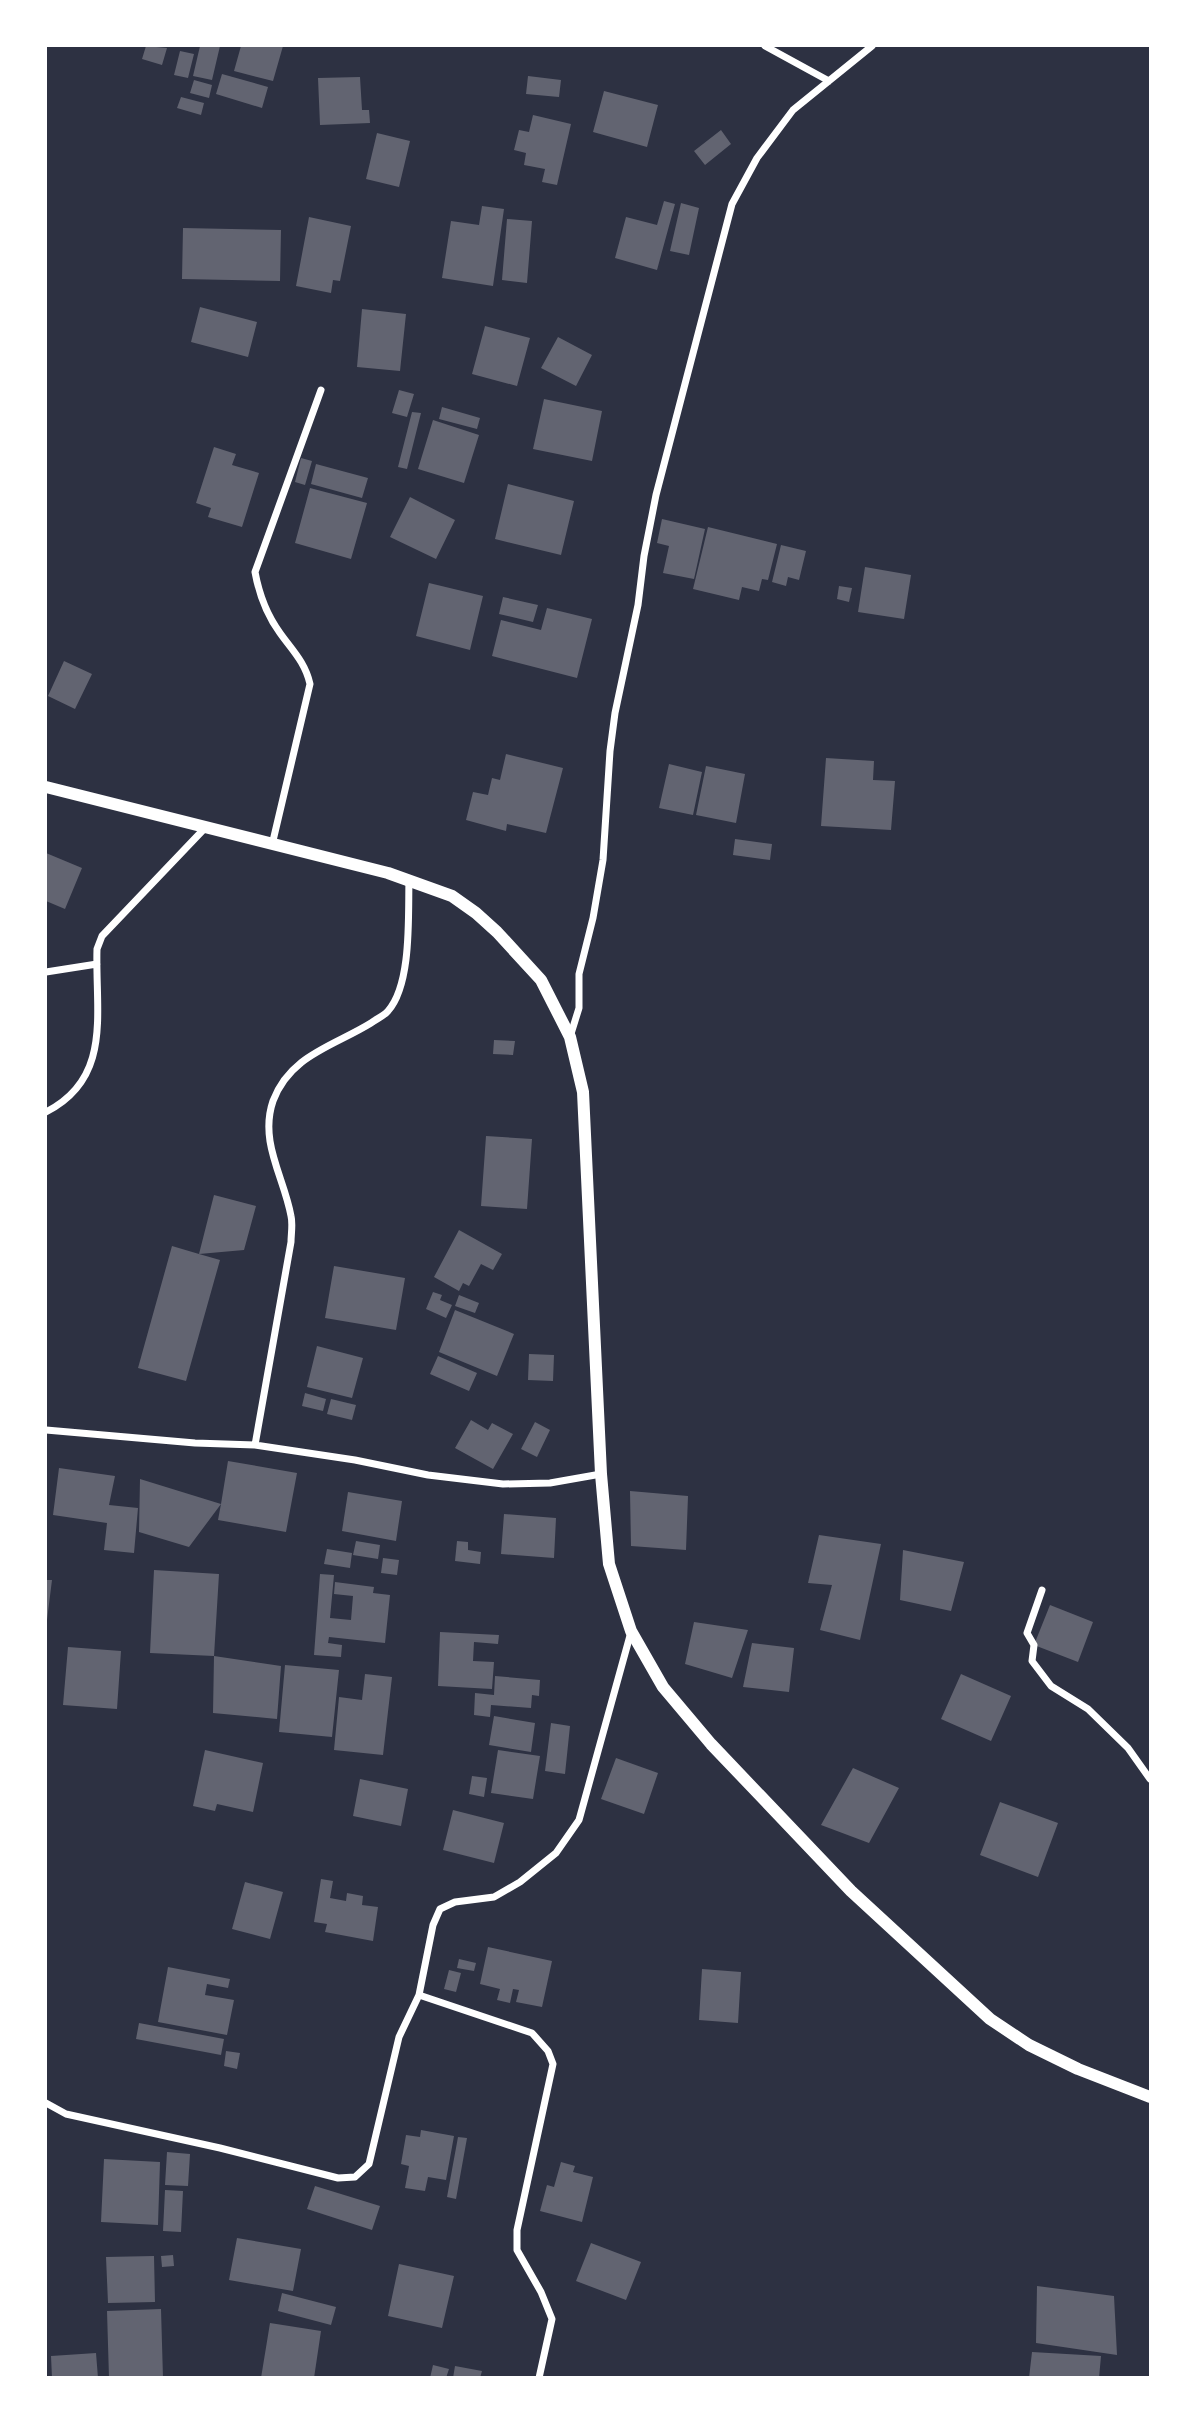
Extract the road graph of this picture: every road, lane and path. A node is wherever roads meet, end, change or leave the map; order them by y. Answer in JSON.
{"nodes":[{"id":1,"x":765,"y":46,"type":"edge"},
{"id":2,"x":872,"y":46,"type":"edge"},
{"id":3,"x":829,"y":81,"type":"junction"},
{"id":4,"x":321,"y":390,"type":"dead end"},
{"id":5,"x":46,"y":787,"type":"edge"},
{"id":6,"x":205,"y":828,"type":"junction"},
{"id":7,"x":272,"y":845,"type":"junction"},
{"id":8,"x":409,"y":880,"type":"junction"},
{"id":9,"x":97,"y":964,"type":"junction"},
{"id":10,"x":46,"y":972,"type":"edge"},
{"id":11,"x":570,"y":1037,"type":"junction"},
{"id":12,"x":46,"y":1112,"type":"edge"},
{"id":13,"x":46,"y":1430,"type":"edge"},
{"id":14,"x":255,"y":1445,"type":"junction"},
{"id":15,"x":600,"y":1474,"type":"junction"},
{"id":16,"x":1042,"y":1590,"type":"dead end"},
{"id":17,"x":631,"y":1631,"type":"junction"},
{"id":18,"x":1150,"y":1779,"type":"edge"},
{"id":19,"x":419,"y":1995,"type":"junction"},
{"id":20,"x":1150,"y":2097,"type":"edge"},
{"id":21,"x":46,"y":2103,"type":"edge"},
{"id":22,"x":539,"y":2378,"type":"edge"}],
"edges":[{"from":1,"to":3,"type":"street"},
{"from":2,"to":3,"type":"street"},
{"from":3,"to":11,"type":"street"},
{"from":4,"to":7,"type":"street"},
{"from":5,"to":6,"type":"street"},
{"from":6,"to":7,"type":"street"},
{"from":6,"to":9,"type":"street"},
{"from":7,"to":8,"type":"street"},
{"from":8,"to":11,"type":"street"},
{"from":8,"to":14,"type":"street"},
{"from":9,"to":10,"type":"street"},
{"from":9,"to":12,"type":"street"},
{"from":11,"to":15,"type":"street"},
{"from":13,"to":14,"type":"street"},
{"from":14,"to":15,"type":"street"},
{"from":15,"to":17,"type":"street"},
{"from":16,"to":18,"type":"street"},
{"from":17,"to":19,"type":"street"},
{"from":17,"to":20,"type":"street"},
{"from":19,"to":21,"type":"street"},
{"from":19,"to":22,"type":"street"}]}
